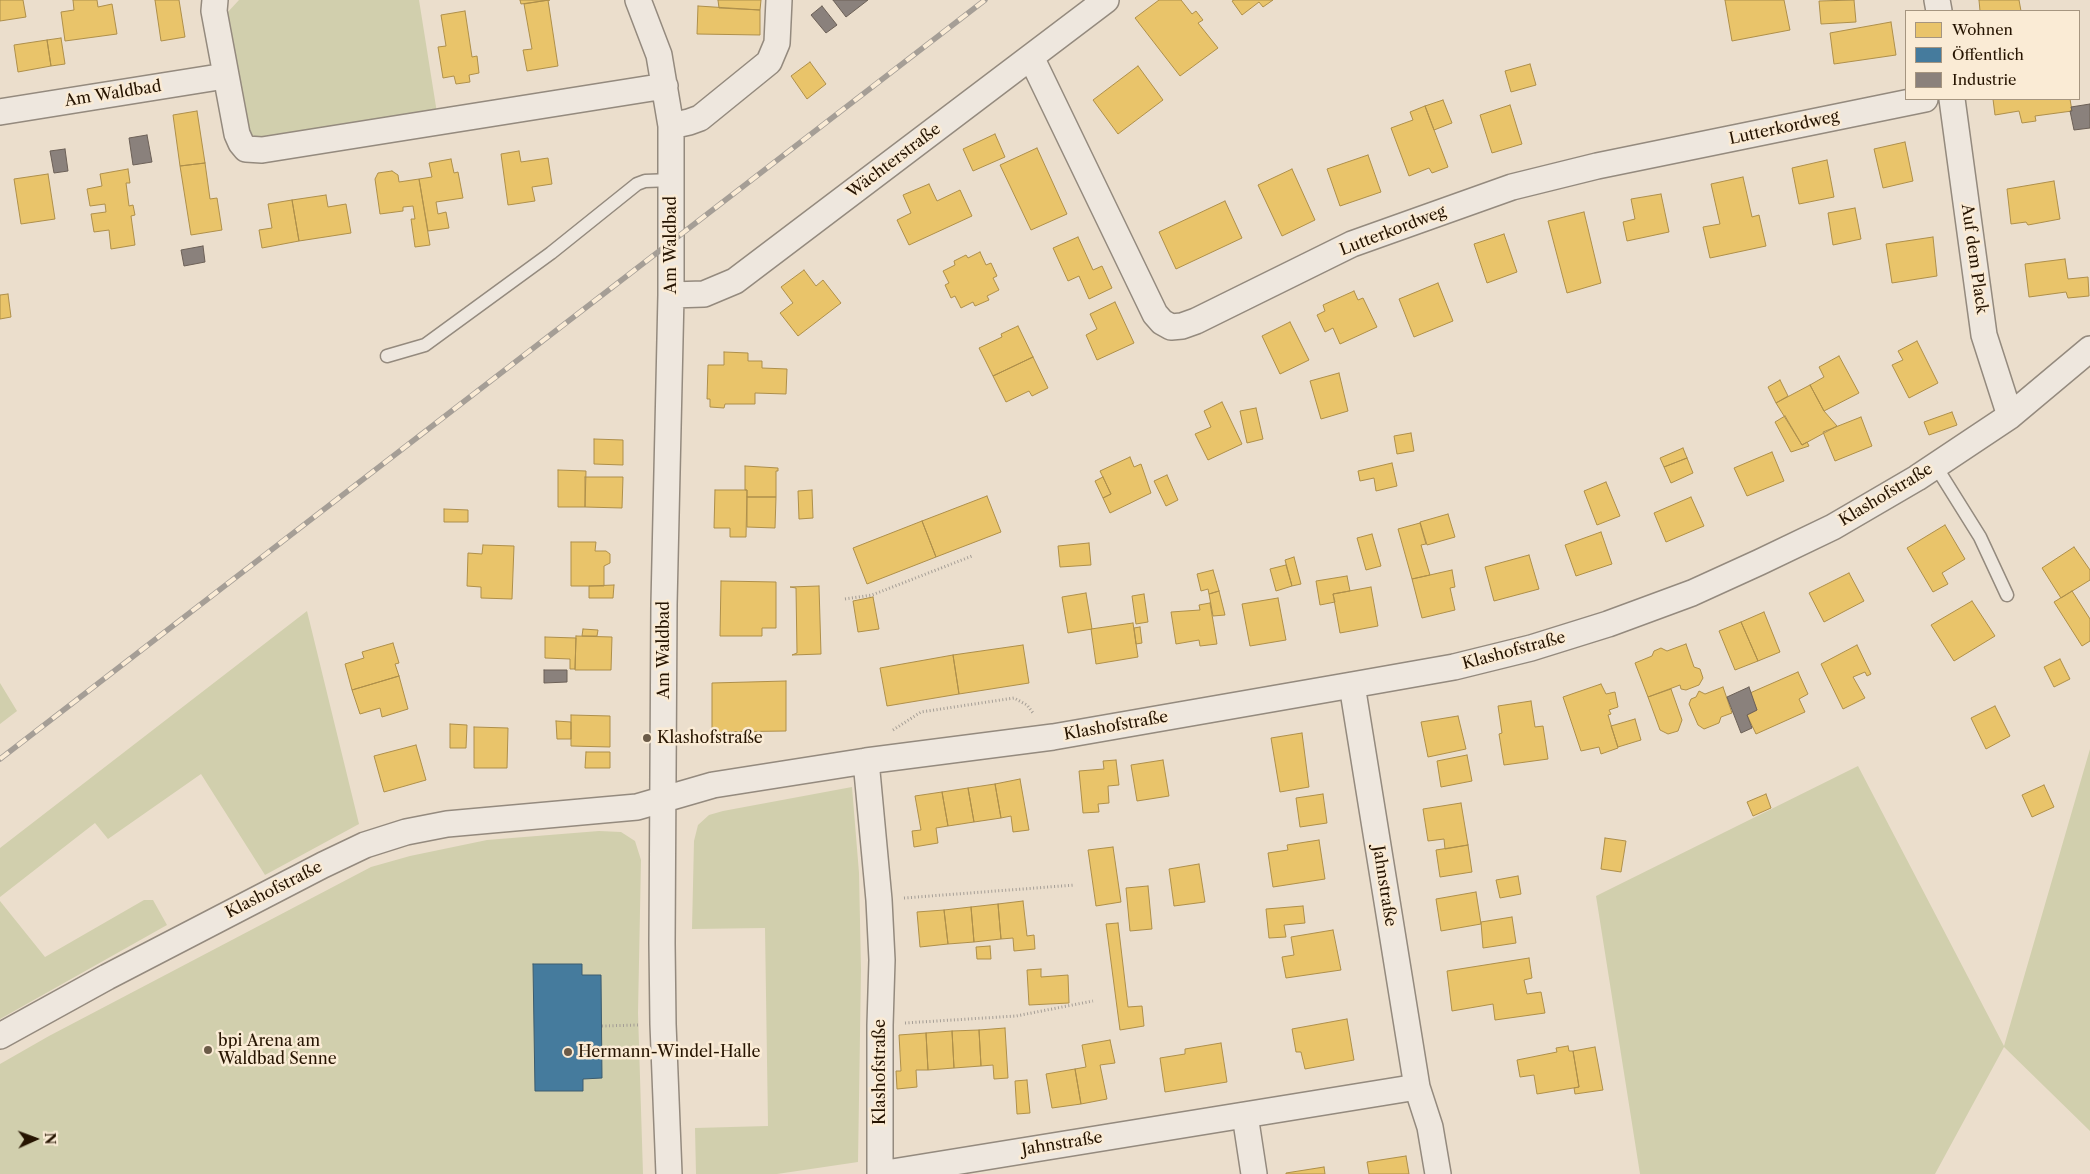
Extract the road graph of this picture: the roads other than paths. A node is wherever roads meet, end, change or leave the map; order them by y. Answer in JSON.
{"nodes":[{"id":1,"x":215,"y":0,"type":"edge"},
{"id":2,"x":638,"y":0,"type":"edge"},
{"id":3,"x":779,"y":0,"type":"edge"},
{"id":4,"x":1106,"y":0,"type":"edge"},
{"id":5,"x":1031,"y":58,"type":"junction"},
{"id":6,"x":225,"y":76,"type":"junction"},
{"id":7,"x":665,"y":86,"type":"junction"},
{"id":8,"x":1920,"y":100,"type":"edge"},
{"id":9,"x":1952,"y":100,"type":"edge"},
{"id":10,"x":0,"y":112,"type":"edge"},
{"id":11,"x":671,"y":126,"type":"junction"},
{"id":12,"x":672,"y":180,"type":"junction"},
{"id":13,"x":671,"y":295,"type":"junction"},
{"id":14,"x":2090,"y":349,"type":"edge"},
{"id":15,"x":387,"y":356,"type":"dead end"},
{"id":16,"x":2010,"y":416,"type":"junction"},
{"id":17,"x":1936,"y":465,"type":"junction"},
{"id":18,"x":2007,"y":594,"type":"dead end"},
{"id":19,"x":1352,"y":685,"type":"junction"},
{"id":20,"x":866,"y":761,"type":"junction"},
{"id":21,"x":663,"y":799,"type":"junction"},
{"id":22,"x":0,"y":1036,"type":"edge"},
{"id":23,"x":1417,"y":1087,"type":"junction"},
{"id":24,"x":1245,"y":1115,"type":"junction"},
{"id":25,"x":669,"y":1174,"type":"edge"},
{"id":26,"x":880,"y":1174,"type":"edge"},
{"id":27,"x":1254,"y":1174,"type":"edge"},
{"id":28,"x":1438,"y":1174,"type":"edge"}],
"edges":[{"from":1,"to":6,"type":"street"},
{"from":2,"to":7,"type":"street","name":"Am Waldbad"},
{"from":3,"to":11,"type":"street"},
{"from":4,"to":5,"type":"street","name":"Wächterstraße"},
{"from":5,"to":8,"type":"street","name":"Lutterkordweg"},
{"from":5,"to":13,"type":"street","name":"Wächterstraße"},
{"from":6,"to":7,"type":"street"},
{"from":6,"to":10,"type":"street","name":"Am Waldbad"},
{"from":7,"to":11,"type":"street","name":"Am Waldbad"},
{"from":9,"to":16,"type":"street","name":"Auf dem Plack"},
{"from":11,"to":12,"type":"street","name":"Am Waldbad"},
{"from":12,"to":13,"type":"street","name":"Am Waldbad"},
{"from":12,"to":15,"type":"lane"},
{"from":13,"to":21,"type":"street","name":"Am Waldbad"},
{"from":14,"to":16,"type":"street","name":"Klashofstraße"},
{"from":16,"to":17,"type":"street","name":"Klashofstraße"},
{"from":17,"to":18,"type":"lane"},
{"from":17,"to":19,"type":"street","name":"Klashofstraße"},
{"from":19,"to":20,"type":"street","name":"Klashofstraße"},
{"from":19,"to":23,"type":"street","name":"Jahnstraße"},
{"from":20,"to":21,"type":"street","name":"Klashofstraße"},
{"from":20,"to":26,"type":"street","name":"Klashofstraße"},
{"from":21,"to":22,"type":"street","name":"Klashofstraße"},
{"from":21,"to":25,"type":"street","name":"Am Waldbad"},
{"from":23,"to":24,"type":"street","name":"Jahnstraße"},
{"from":23,"to":28,"type":"street","name":"Jahnstraße"},
{"from":24,"to":26,"type":"street","name":"Jahnstraße"},
{"from":24,"to":27,"type":"street"}]}
